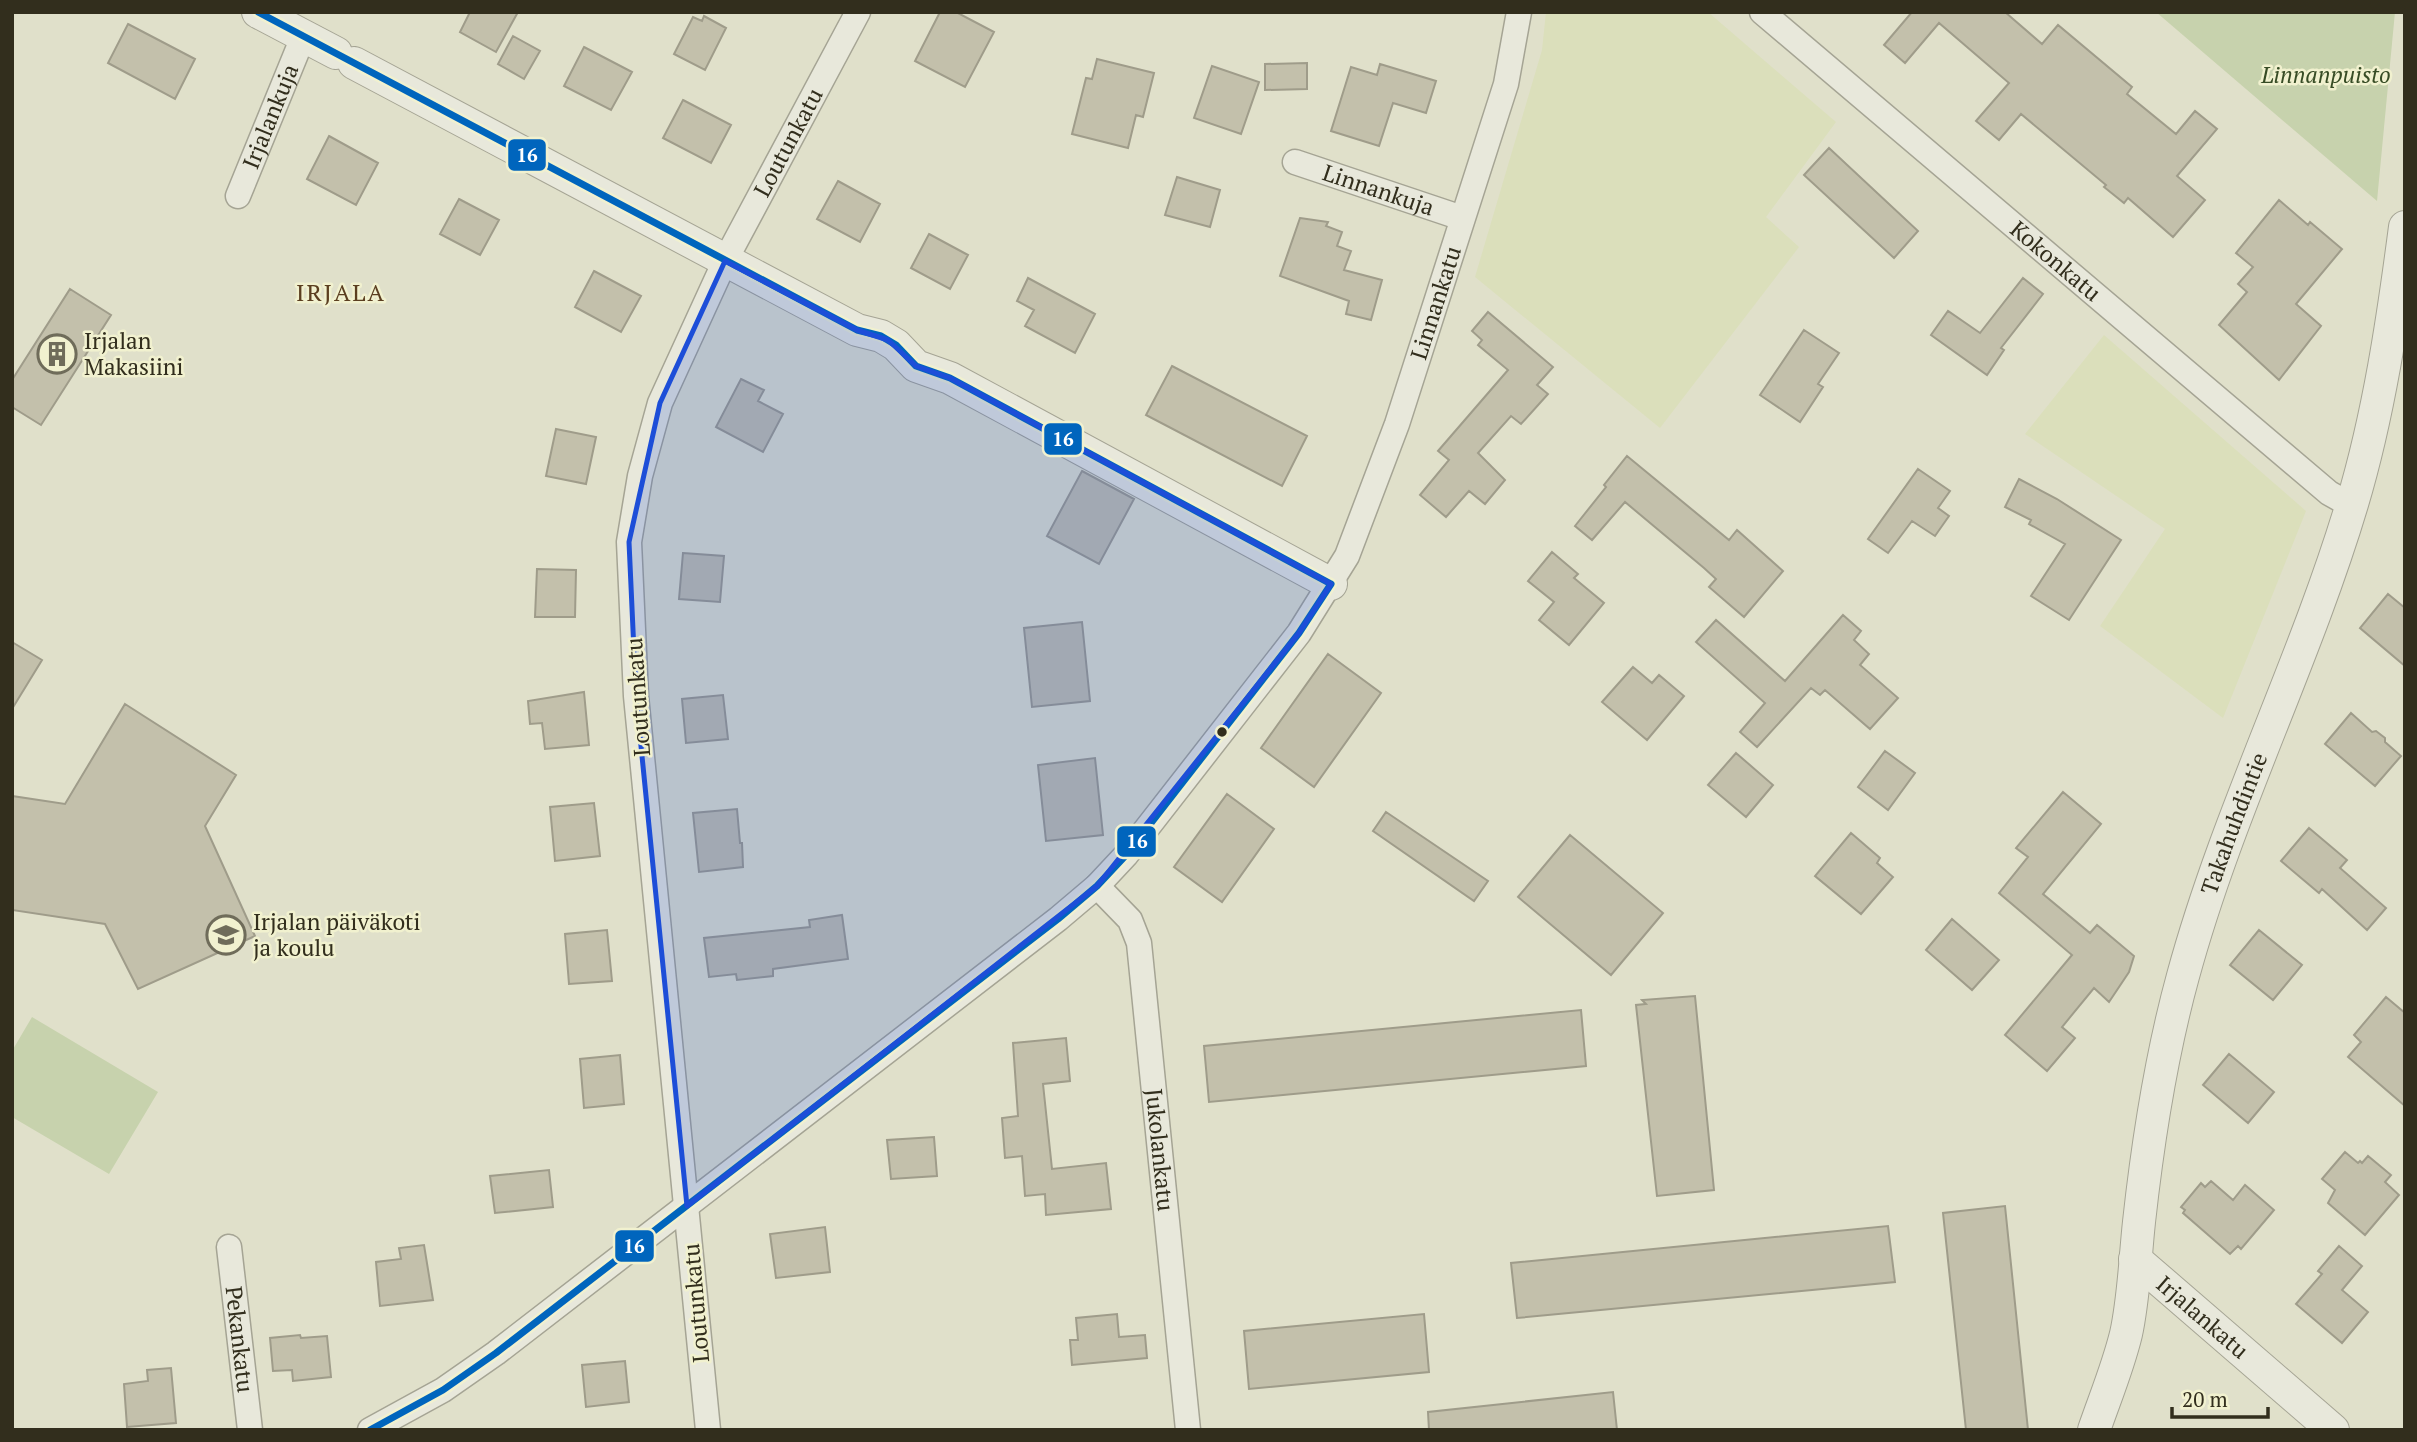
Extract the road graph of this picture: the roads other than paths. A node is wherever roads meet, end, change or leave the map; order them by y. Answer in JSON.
{"nodes":[{"id":1,"x":258,"y":12,"type":"edge"},
{"id":2,"x":858,"y":12,"type":"edge"},
{"id":3,"x":1519,"y":12,"type":"edge"},
{"id":4,"x":1762,"y":12,"type":"edge"},
{"id":5,"x":303,"y":37,"type":"junction"},
{"id":6,"x":1295,"y":162,"type":"dead end"},
{"id":7,"x":238,"y":196,"type":"dead end"},
{"id":8,"x":1462,"y":218,"type":"junction"},
{"id":9,"x":2405,"y":227,"type":"edge"},
{"id":10,"x":725,"y":261,"type":"junction"},
{"id":11,"x":2351,"y":506,"type":"junction"},
{"id":12,"x":1331,"y":583,"type":"junction"},
{"id":13,"x":1097,"y":886,"type":"junction"},
{"id":14,"x":687,"y":1206,"type":"junction"},
{"id":15,"x":229,"y":1247,"type":"dead end"},
{"id":16,"x":2135,"y":1259,"type":"junction"},
{"id":17,"x":250,"y":1430,"type":"edge"},
{"id":18,"x":370,"y":1430,"type":"edge"},
{"id":19,"x":708,"y":1430,"type":"edge"},
{"id":20,"x":1188,"y":1430,"type":"edge"},
{"id":21,"x":2094,"y":1430,"type":"edge"},
{"id":22,"x":2333,"y":1430,"type":"edge"}],
"edges":[{"from":1,"to":5,"type":"street"},
{"from":2,"to":10,"type":"street","name":"Loutunkatu"},
{"from":3,"to":8,"type":"street","name":"Linnankatu"},
{"from":4,"to":11,"type":"street","name":"Kokonkatu"},
{"from":5,"to":7,"type":"street","name":"Irjalankuja"},
{"from":5,"to":10,"type":"street"},
{"from":6,"to":8,"type":"street","name":"Linnankuja"},
{"from":8,"to":12,"type":"street","name":"Linnankatu"},
{"from":9,"to":11,"type":"street","name":"Takahuhdintie"},
{"from":10,"to":12,"type":"street"},
{"from":10,"to":14,"type":"street","name":"Loutunkatu"},
{"from":11,"to":16,"type":"street","name":"Takahuhdintie"},
{"from":12,"to":13,"type":"street","name":"Linnankatu"},
{"from":13,"to":14,"type":"street","name":"Linnankatu"},
{"from":13,"to":20,"type":"street","name":"Jukolankatu"},
{"from":14,"to":18,"type":"street","name":"Linnankatu"},
{"from":14,"to":19,"type":"street","name":"Loutunkatu"},
{"from":15,"to":17,"type":"street","name":"Pekankatu"},
{"from":16,"to":21,"type":"street","name":"Takahuhdintie"},
{"from":16,"to":22,"type":"street","name":"Irjalankatu"}]}
